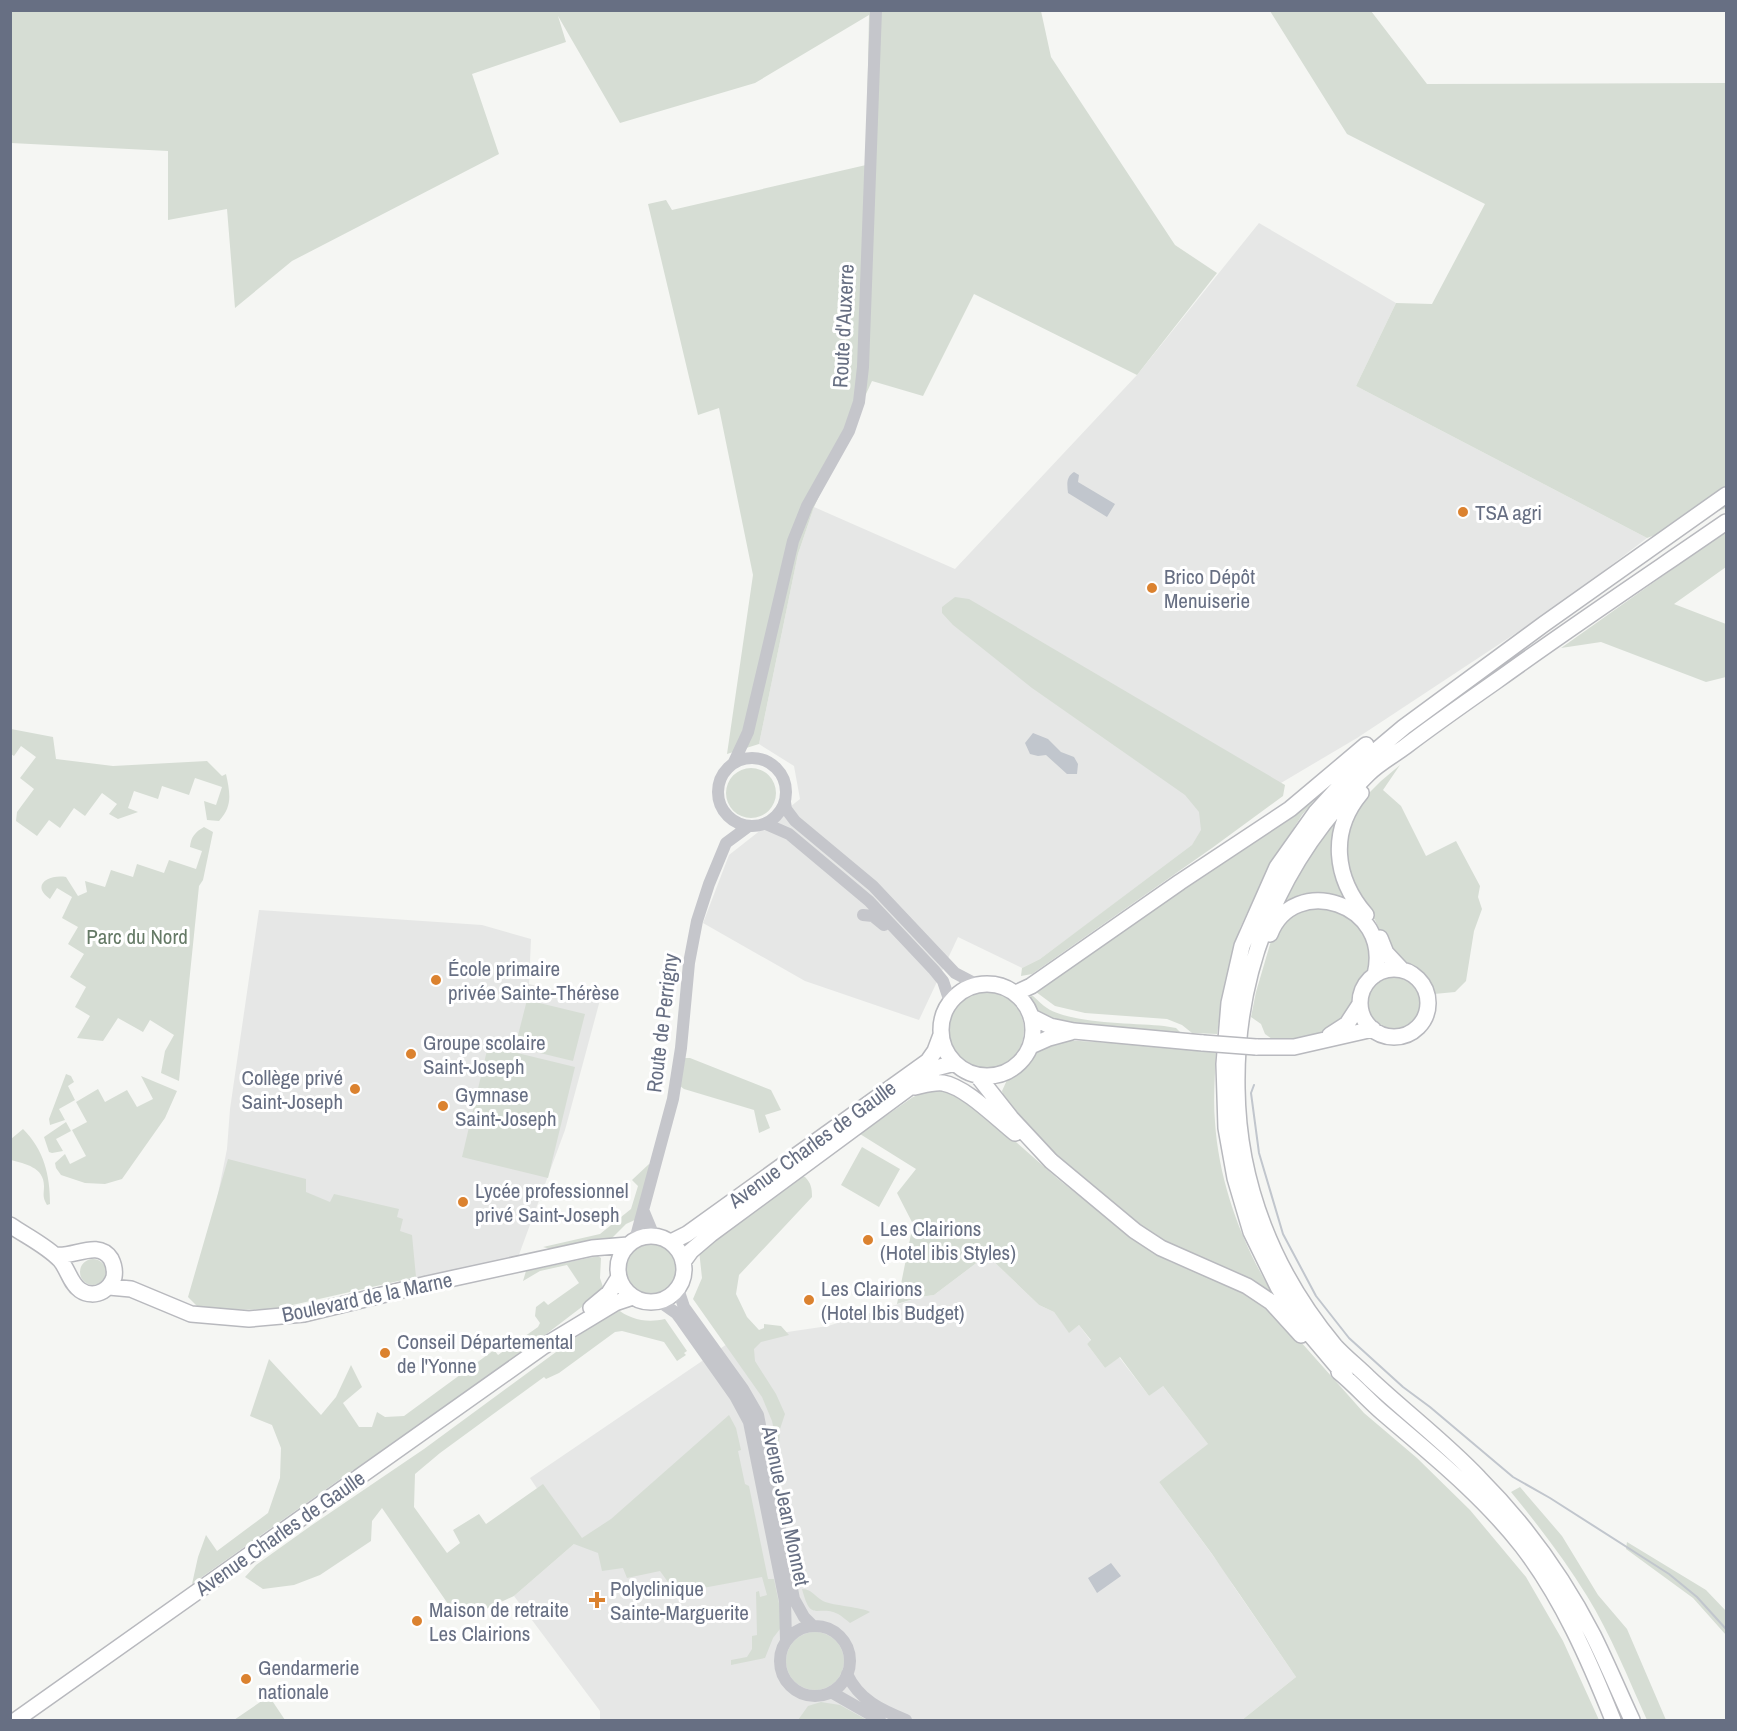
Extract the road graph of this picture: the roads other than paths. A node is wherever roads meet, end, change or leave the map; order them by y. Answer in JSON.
{"nodes":[{"id":1,"x":876,"y":10,"type":"edge"},
{"id":2,"x":1726,"y":495,"type":"edge"},
{"id":3,"x":1726,"y":522,"type":"edge"},
{"id":4,"x":1544,"y":624,"type":"junction"},
{"id":5,"x":1437,"y":723,"type":"junction"},
{"id":6,"x":748,"y":732,"type":"junction"},
{"id":7,"x":758,"y":758,"type":"junction"},
{"id":8,"x":734,"y":762,"type":"junction"},
{"id":9,"x":785,"y":802,"type":"junction"},
{"id":10,"x":728,"y":817,"type":"junction"},
{"id":11,"x":766,"y":824,"type":"junction"},
{"id":12,"x":749,"y":826,"type":"junction"},
{"id":13,"x":726,"y":843,"type":"junction"},
{"id":14,"x":863,"y":915,"type":"dead end"},
{"id":15,"x":924,"y":959,"type":"junction"},
{"id":16,"x":1401,"y":969,"type":"junction"},
{"id":17,"x":1375,"y":975,"type":"junction"},
{"id":18,"x":978,"y":985,"type":"junction"},
{"id":19,"x":1016,"y":993,"type":"junction"},
{"id":20,"x":950,"y":1002,"type":"junction"},
{"id":21,"x":1360,"y":1004,"type":"junction"},
{"id":22,"x":1032,"y":1017,"type":"junction"},
{"id":23,"x":1373,"y":1029,"type":"junction"},
{"id":24,"x":1074,"y":1031,"type":"junction"},
{"id":25,"x":941,"y":1035,"type":"junction"},
{"id":26,"x":1325,"y":1039,"type":"junction"},
{"id":27,"x":1031,"y":1046,"type":"junction"},
{"id":28,"x":955,"y":1063,"type":"junction"},
{"id":29,"x":977,"y":1075,"type":"junction"},
{"id":30,"x":909,"y":1089,"type":"junction"},
{"id":31,"x":1237,"y":1115,"type":"junction"},
{"id":32,"x":1051,"y":1161,"type":"junction"},
{"id":33,"x":644,"y":1211,"type":"junction"},
{"id":34,"x":10,"y":1225,"type":"edge"},
{"id":35,"x":654,"y":1236,"type":"junction"},
{"id":36,"x":671,"y":1242,"type":"junction"},
{"id":37,"x":631,"y":1243,"type":"junction"},
{"id":38,"x":606,"y":1249,"type":"junction"},
{"id":39,"x":79,"y":1253,"type":"junction"},
{"id":40,"x":56,"y":1255,"type":"junction"},
{"id":41,"x":683,"y":1262,"type":"junction"},
{"id":42,"x":619,"y":1270,"type":"junction"},
{"id":43,"x":70,"y":1276,"type":"junction"},
{"id":44,"x":112,"y":1280,"type":"junction"},
{"id":45,"x":678,"y":1289,"type":"junction"},
{"id":46,"x":633,"y":1297,"type":"junction"},
{"id":47,"x":659,"y":1301,"type":"junction"},
{"id":48,"x":544,"y":1347,"type":"junction"},
{"id":49,"x":1346,"y":1377,"type":"junction"},
{"id":50,"x":813,"y":1626,"type":"junction"},
{"id":51,"x":786,"y":1641,"type":"junction"},
{"id":52,"x":848,"y":1674,"type":"junction"},
{"id":53,"x":831,"y":1692,"type":"junction"},
{"id":54,"x":1612,"y":1719,"type":"edge"},
{"id":55,"x":16,"y":1720,"type":"edge"},
{"id":56,"x":880,"y":1720,"type":"edge"},
{"id":57,"x":906,"y":1720,"type":"edge"},
{"id":58,"x":1630,"y":1720,"type":"edge"}],
"edges":[{"from":1,"to":6,"type":"street","name":"Route d'Auxerre"},
{"from":2,"to":4,"type":"main road"},
{"from":3,"to":5,"type":"main road"},
{"from":4,"to":19,"type":"main road"},
{"from":4,"to":49,"type":"main road"},
{"from":5,"to":16,"type":"main road"},
{"from":5,"to":31,"type":"main road"},
{"from":6,"to":7,"type":"street"},
{"from":6,"to":8,"type":"street","name":"Route d'Auxerre"},
{"from":7,"to":8,"type":"street"},
{"from":7,"to":9,"type":"street"},
{"from":8,"to":10,"type":"street"},
{"from":9,"to":11,"type":"street"},
{"from":9,"to":18,"type":"street"},
{"from":10,"to":12,"type":"street"},
{"from":10,"to":13,"type":"street","name":"Route de Perrigny"},
{"from":11,"to":12,"type":"street"},
{"from":11,"to":15,"type":"street"},
{"from":12,"to":13,"type":"street"},
{"from":13,"to":33,"type":"street","name":"Route de Perrigny"},
{"from":14,"to":15,"type":"street"},
{"from":15,"to":20,"type":"street"},
{"from":16,"to":17,"type":"main road"},
{"from":16,"to":23,"type":"main road"},
{"from":17,"to":21,"type":"main road"},
{"from":17,"to":31,"type":"main road"},
{"from":18,"to":19,"type":"main road"},
{"from":18,"to":20,"type":"main road"},
{"from":19,"to":22,"type":"main road"},
{"from":20,"to":25,"type":"main road"},
{"from":21,"to":23,"type":"main road"},
{"from":21,"to":26,"type":"main road"},
{"from":22,"to":24,"type":"main road"},
{"from":22,"to":27,"type":"main road"},
{"from":23,"to":26,"type":"main road"},
{"from":24,"to":26,"type":"main road","bridge":true},
{"from":24,"to":27,"type":"main road"},
{"from":25,"to":28,"type":"main road"},
{"from":25,"to":36,"type":"main road","name":"Avenue Charles de Gaulle"},
{"from":27,"to":29,"type":"main road"},
{"from":28,"to":29,"type":"main road"},
{"from":28,"to":30,"type":"main road","name":"Avenue Charles de Gaulle"},
{"from":29,"to":32,"type":"main road"},
{"from":30,"to":32,"type":"main road"},
{"from":30,"to":41,"type":"main road","name":"Avenue Charles de Gaulle"},
{"from":31,"to":58,"type":"main road"},
{"from":32,"to":49,"type":"main road"},
{"from":33,"to":35,"type":"street"},
{"from":33,"to":37,"type":"street","name":"Route de Perrigny"},
{"from":34,"to":40,"type":"main road"},
{"from":35,"to":36,"type":"main road"},
{"from":35,"to":37,"type":"main road"},
{"from":36,"to":41,"type":"main road"},
{"from":37,"to":38,"type":"main road","name":"Boulevard de la Marne"},
{"from":37,"to":42,"type":"main road"},
{"from":38,"to":42,"type":"main road"},
{"from":38,"to":44,"type":"main road","name":"Boulevard de la Marne"},
{"from":39,"to":40,"type":"main road"},
{"from":39,"to":43,"type":"main road"},
{"from":39,"to":44,"type":"main road"},
{"from":40,"to":43,"type":"main road"},
{"from":41,"to":45,"type":"main road"},
{"from":42,"to":46,"type":"main road"},
{"from":42,"to":48,"type":"main road","name":"Avenue Charles de Gaulle"},
{"from":43,"to":44,"type":"main road"},
{"from":45,"to":47,"type":"main road"},
{"from":45,"to":50,"type":"street","name":"Avenue Jean Monnet"},
{"from":46,"to":47,"type":"main road"},
{"from":46,"to":48,"type":"main road","name":"Avenue Charles de Gaulle"},
{"from":47,"to":51,"type":"street","name":"Avenue Jean Monnet"},
{"from":48,"to":55,"type":"main road","name":"Avenue Charles de Gaulle"},
{"from":49,"to":54,"type":"main road"},
{"from":50,"to":51,"type":"street"},
{"from":50,"to":52,"type":"street"},
{"from":51,"to":53,"type":"street"},
{"from":52,"to":53,"type":"street"},
{"from":52,"to":57,"type":"street"},
{"from":53,"to":56,"type":"street"}]}
